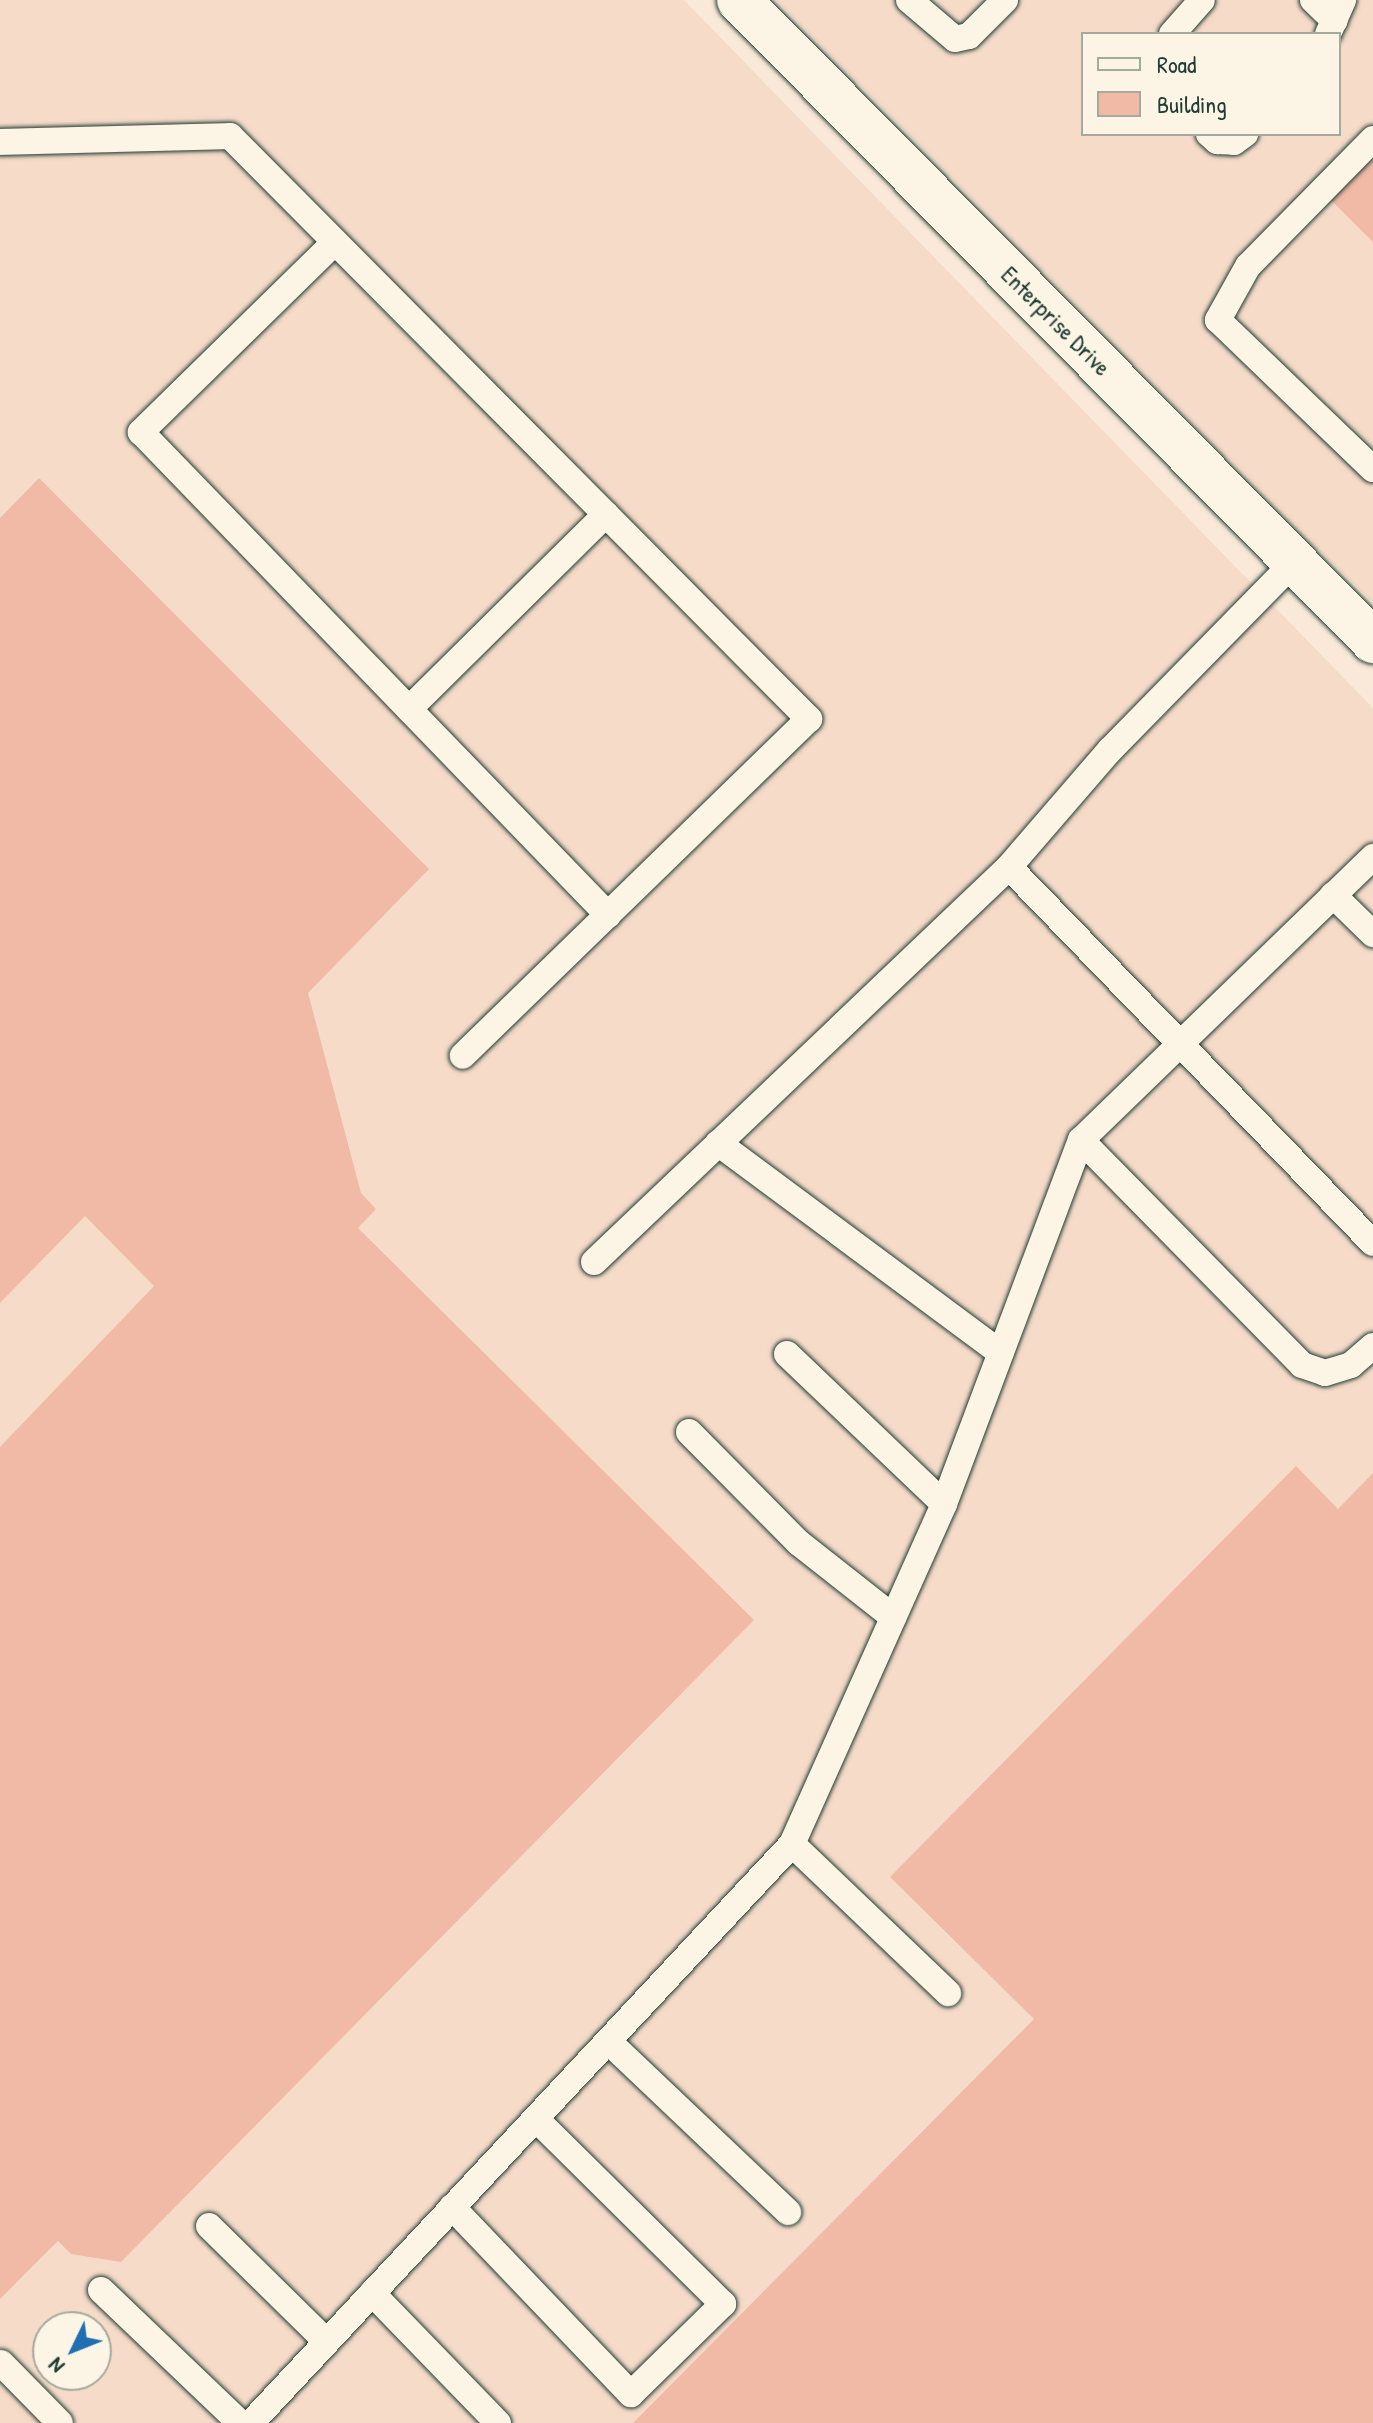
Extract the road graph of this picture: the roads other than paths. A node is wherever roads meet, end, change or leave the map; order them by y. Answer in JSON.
{"nodes":[{"id":1,"x":739,"y":0,"type":"edge"},
{"id":2,"x":909,"y":0,"type":"edge"},
{"id":3,"x":1005,"y":0,"type":"edge"},
{"id":4,"x":1202,"y":0,"type":"edge"},
{"id":5,"x":1313,"y":0,"type":"edge"},
{"id":6,"x":1335,"y":18,"type":"edge"},
{"id":7,"x":1174,"y":32,"type":"edge"},
{"id":8,"x":1211,"y":136,"type":"edge"},
{"id":9,"x":1242,"y":136,"type":"edge"},
{"id":10,"x":1373,"y":139,"type":"edge"},
{"id":11,"x":0,"y":142,"type":"edge"},
{"id":12,"x":335,"y":242,"type":"junction"},
{"id":13,"x":1373,"y":469,"type":"edge"},
{"id":14,"x":606,"y":514,"type":"junction"},
{"id":15,"x":1294,"y":562,"type":"junction"},
{"id":16,"x":1373,"y":641,"type":"edge"},
{"id":17,"x":409,"y":709,"type":"junction"},
{"id":18,"x":1373,"y":857,"type":"edge"},
{"id":19,"x":1009,"y":867,"type":"junction"},
{"id":20,"x":1333,"y":895,"type":"junction"},
{"id":21,"x":608,"y":915,"type":"junction"},
{"id":22,"x":1373,"y":934,"type":"edge"},
{"id":23,"x":1177,"y":1046,"type":"junction"},
{"id":24,"x":463,"y":1056,"type":"dead end"},
{"id":25,"x":1081,"y":1140,"type":"junction"},
{"id":26,"x":718,"y":1143,"type":"junction"},
{"id":27,"x":1373,"y":1243,"type":"edge"},
{"id":28,"x":594,"y":1262,"type":"dead end"},
{"id":29,"x":1373,"y":1346,"type":"edge"},
{"id":30,"x":1001,"y":1353,"type":"junction"},
{"id":31,"x":787,"y":1354,"type":"dead end"},
{"id":32,"x":689,"y":1432,"type":"dead end"},
{"id":33,"x":944,"y":1504,"type":"junction"},
{"id":34,"x":893,"y":1617,"type":"junction"},
{"id":35,"x":792,"y":1844,"type":"junction"},
{"id":36,"x":948,"y":1993,"type":"dead end"},
{"id":37,"x":609,"y":2042,"type":"junction"},
{"id":38,"x":538,"y":2121,"type":"junction"},
{"id":39,"x":452,"y":2207,"type":"junction"},
{"id":40,"x":788,"y":2212,"type":"dead end"},
{"id":41,"x":209,"y":2226,"type":"dead end"},
{"id":42,"x":101,"y":2290,"type":"dead end"},
{"id":43,"x":372,"y":2293,"type":"junction"},
{"id":44,"x":327,"y":2342,"type":"junction"},
{"id":45,"x":1,"y":2363,"type":"edge"},
{"id":46,"x":60,"y":2423,"type":"edge"},
{"id":47,"x":240,"y":2423,"type":"edge"},
{"id":48,"x":251,"y":2423,"type":"edge"},
{"id":49,"x":498,"y":2423,"type":"edge"}],
"edges":[{"from":1,"to":15,"type":"street","name":"Enterprise Drive"},
{"from":2,"to":3,"type":"lane"},
{"from":4,"to":7,"type":"lane"},
{"from":5,"to":6,"type":"lane"},
{"from":8,"to":9,"type":"lane"},
{"from":10,"to":13,"type":"lane"},
{"from":11,"to":12,"type":"lane"},
{"from":12,"to":14,"type":"lane"},
{"from":12,"to":17,"type":"lane"},
{"from":14,"to":17,"type":"lane"},
{"from":14,"to":21,"type":"lane"},
{"from":15,"to":16,"type":"street","name":"Enterprise Drive"},
{"from":15,"to":19,"type":"lane"},
{"from":17,"to":21,"type":"lane"},
{"from":18,"to":20,"type":"lane"},
{"from":19,"to":23,"type":"lane"},
{"from":19,"to":26,"type":"lane"},
{"from":20,"to":22,"type":"lane"},
{"from":20,"to":23,"type":"lane"},
{"from":21,"to":24,"type":"lane"},
{"from":23,"to":25,"type":"lane"},
{"from":23,"to":27,"type":"lane"},
{"from":25,"to":29,"type":"lane"},
{"from":25,"to":30,"type":"lane"},
{"from":26,"to":28,"type":"lane"},
{"from":26,"to":30,"type":"lane"},
{"from":30,"to":33,"type":"lane"},
{"from":31,"to":33,"type":"lane"},
{"from":32,"to":34,"type":"lane"},
{"from":33,"to":34,"type":"lane"},
{"from":34,"to":35,"type":"lane"},
{"from":35,"to":36,"type":"lane"},
{"from":35,"to":37,"type":"lane"},
{"from":37,"to":38,"type":"lane"},
{"from":37,"to":40,"type":"lane"},
{"from":38,"to":39,"type":"lane"},
{"from":38,"to":39,"type":"lane"},
{"from":39,"to":43,"type":"lane"},
{"from":41,"to":44,"type":"lane"},
{"from":42,"to":47,"type":"lane"},
{"from":43,"to":44,"type":"lane"},
{"from":43,"to":49,"type":"lane"},
{"from":44,"to":48,"type":"lane"},
{"from":45,"to":46,"type":"lane"}]}
